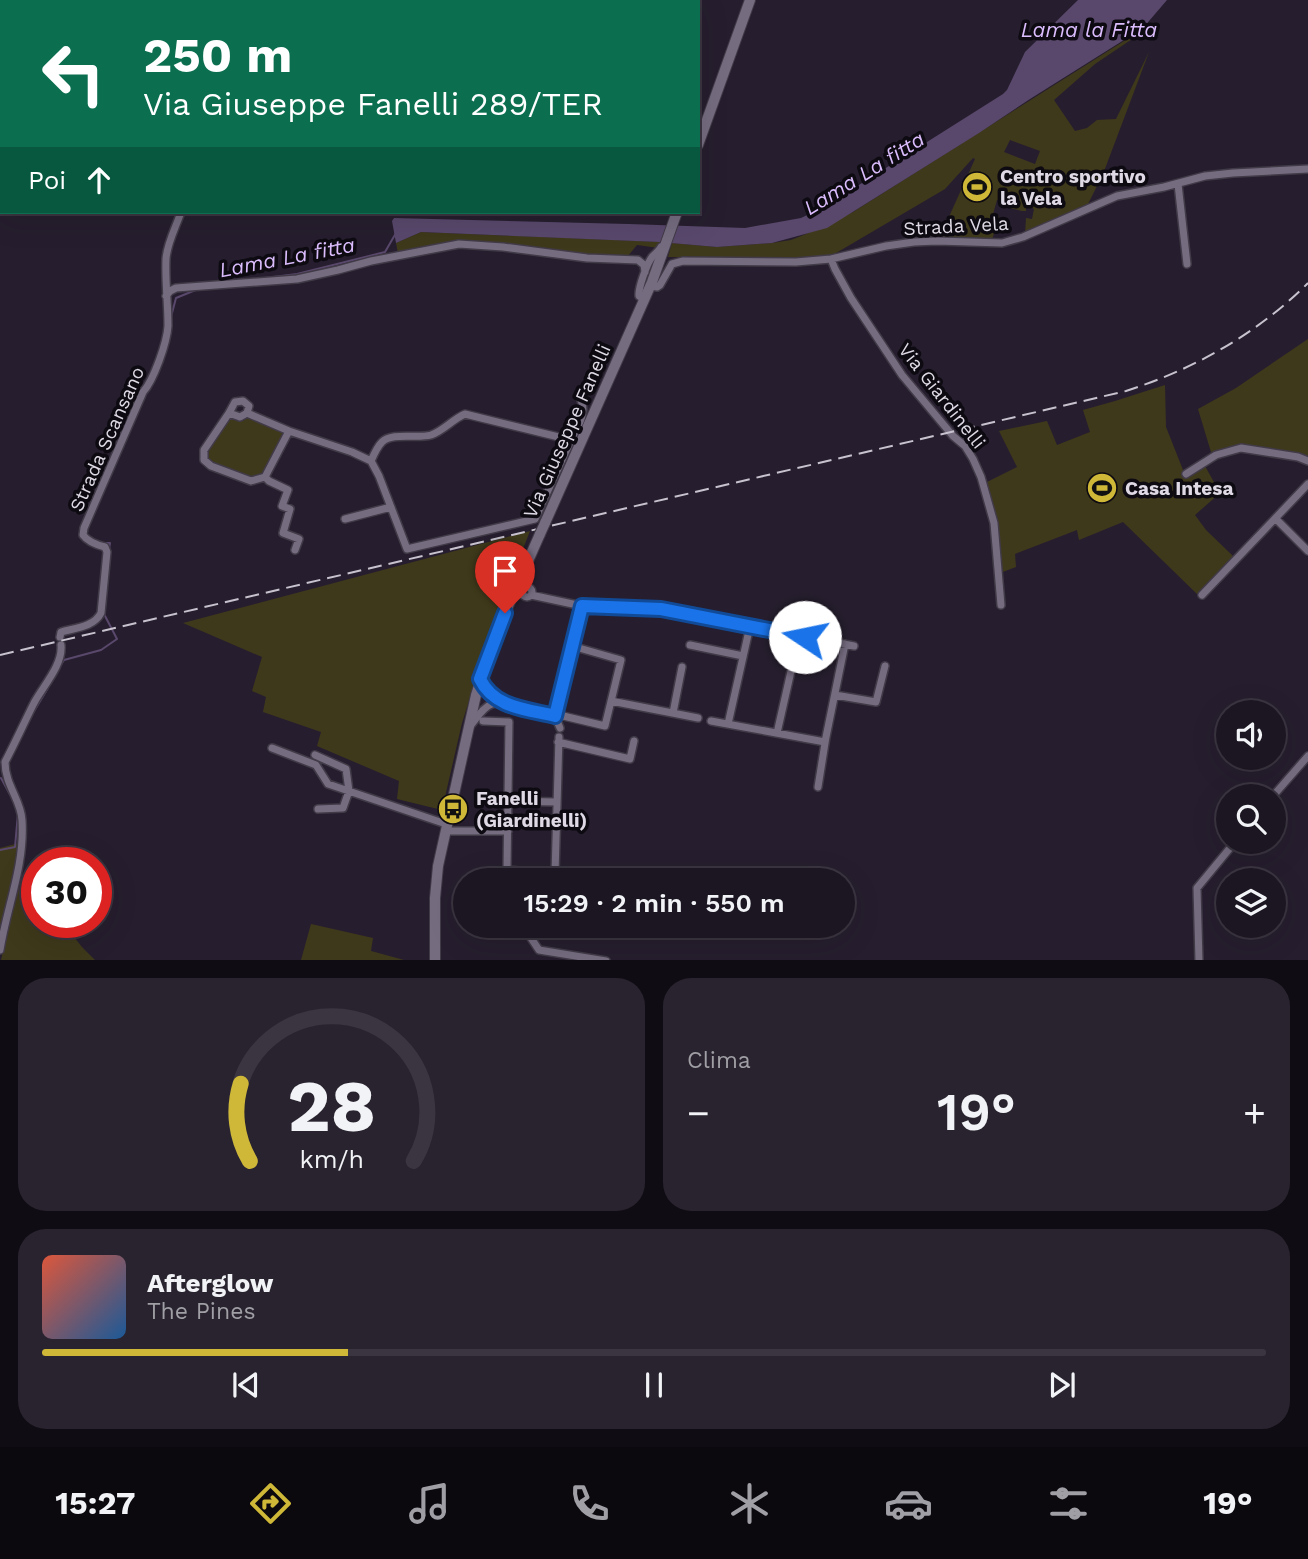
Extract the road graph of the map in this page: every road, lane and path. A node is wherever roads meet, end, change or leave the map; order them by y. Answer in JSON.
{"nodes":[{"id":1,"x":750,"y":0,"type":"edge"},
{"id":2,"x":700,"y":139,"type":"edge"},
{"id":3,"x":1308,"y":169,"type":"edge"},
{"id":4,"x":1178,"y":184,"type":"junction"},
{"id":5,"x":180,"y":214,"type":"edge"},
{"id":6,"x":676,"y":214,"type":"edge"},
{"id":7,"x":667,"y":244,"type":"junction"},
{"id":8,"x":831,"y":259,"type":"junction"},
{"id":9,"x":1187,"y":264,"type":"dead end"},
{"id":10,"x":645,"y":272,"type":"junction"},
{"id":11,"x":166,"y":275,"type":"junction"},
{"id":12,"x":651,"y":286,"type":"junction"},
{"id":13,"x":180,"y":287,"type":"junction"},
{"id":14,"x":166,"y":296,"type":"junction"},
{"id":15,"x":645,"y":299,"type":"junction"},
{"id":16,"x":581,"y":400,"type":"dead end"},
{"id":17,"x":229,"y":412,"type":"junction"},
{"id":18,"x":247,"y":413,"type":"junction"},
{"id":19,"x":289,"y":430,"type":"junction"},
{"id":20,"x":570,"y":440,"type":"junction"},
{"id":21,"x":371,"y":461,"type":"junction"},
{"id":22,"x":1308,"y":461,"type":"edge"},
{"id":23,"x":1186,"y":474,"type":"dead end"},
{"id":24,"x":265,"y":477,"type":"junction"},
{"id":25,"x":1308,"y":484,"type":"edge"},
{"id":26,"x":391,"y":507,"type":"junction"},
{"id":27,"x":345,"y":519,"type":"dead end"},
{"id":28,"x":1276,"y":519,"type":"junction"},
{"id":29,"x":295,"y":550,"type":"dead end"},
{"id":30,"x":1308,"y":551,"type":"edge"},
{"id":31,"x":531,"y":595,"type":"dead end"},
{"id":32,"x":1202,"y":595,"type":"dead end"},
{"id":33,"x":582,"y":606,"type":"junction"},
{"id":34,"x":1001,"y":606,"type":"dead end"},
{"id":35,"x":750,"y":626,"type":"junction"},
{"id":36,"x":799,"y":636,"type":"junction"},
{"id":37,"x":845,"y":644,"type":"junction"},
{"id":38,"x":690,"y":645,"type":"dead end"},
{"id":39,"x":572,"y":646,"type":"junction"},
{"id":40,"x":855,"y":646,"type":"dead end"},
{"id":41,"x":743,"y":656,"type":"junction"},
{"id":42,"x":885,"y":666,"type":"dead end"},
{"id":43,"x":682,"y":667,"type":"dead end"},
{"id":44,"x":480,"y":679,"type":"junction"},
{"id":45,"x":476,"y":695,"type":"junction"},
{"id":46,"x":835,"y":695,"type":"junction"},
{"id":47,"x":492,"y":699,"type":"junction"},
{"id":48,"x":611,"y":701,"type":"junction"},
{"id":49,"x":673,"y":713,"type":"junction"},
{"id":50,"x":555,"y":715,"type":"junction"},
{"id":51,"x":698,"y":718,"type":"dead end"},
{"id":52,"x":483,"y":721,"type":"dead end"},
{"id":53,"x":711,"y":721,"type":"dead end"},
{"id":54,"x":729,"y":724,"type":"junction"},
{"id":55,"x":468,"y":728,"type":"junction"},
{"id":56,"x":778,"y":733,"type":"junction"},
{"id":57,"x":559,"y":736,"type":"junction"},
{"id":58,"x":634,"y":741,"type":"dead end"},
{"id":59,"x":825,"y":742,"type":"junction"},
{"id":60,"x":272,"y":748,"type":"dead end"},
{"id":61,"x":315,"y":755,"type":"dead end"},
{"id":62,"x":1308,"y":756,"type":"edge"},
{"id":63,"x":1284,"y":784,"type":"edge"},
{"id":64,"x":818,"y":787,"type":"dead end"},
{"id":65,"x":349,"y":791,"type":"junction"},
{"id":66,"x":508,"y":801,"type":"junction"},
{"id":67,"x":556,"y":802,"type":"junction"},
{"id":68,"x":318,"y":810,"type":"dead end"},
{"id":69,"x":446,"y":827,"type":"junction"},
{"id":70,"x":508,"y":831,"type":"junction"},
{"id":71,"x":1225,"y":854,"type":"edge"},
{"id":72,"x":531,"y":938,"type":"edge"},
{"id":73,"x":0,"y":950,"type":"edge"},
{"id":74,"x":435,"y":960,"type":"edge"},
{"id":75,"x":600,"y":960,"type":"edge"},
{"id":76,"x":1199,"y":960,"type":"edge"}],
"edges":[{"from":1,"to":2,"type":"main road"},
{"from":3,"to":4,"type":"street","name":"Strada Vela"},
{"from":4,"to":8,"type":"street","name":"Strada Vela"},
{"from":4,"to":9,"type":"street"},
{"from":5,"to":11,"type":"street","name":"Strada Scansano"},
{"from":6,"to":7,"type":"main road","name":"Via Giuseppe Fanelli"},
{"from":7,"to":10,"type":"street"},
{"from":7,"to":12,"type":"main road","name":"Via Giuseppe Fanelli"},
{"from":8,"to":12,"type":"street","name":"Strada Vela"},
{"from":8,"to":34,"type":"street","name":"Via Giardinelli"},
{"from":10,"to":13,"type":"street"},
{"from":10,"to":15,"type":"street"},
{"from":11,"to":13,"type":"street"},
{"from":11,"to":14,"type":"street","name":"Strada Scansano"},
{"from":12,"to":15,"type":"main road","name":"Via Giuseppe Fanelli"},
{"from":13,"to":14,"type":"street"},
{"from":14,"to":73,"type":"street","name":"Strada Scansano"},
{"from":15,"to":44,"type":"main road","name":"Via Giuseppe Fanelli","bridge":true},
{"from":16,"to":20,"type":"street"},
{"from":17,"to":18,"type":"street"},
{"from":17,"to":18,"type":"street"},
{"from":17,"to":24,"type":"street"},
{"from":18,"to":19,"type":"street"},
{"from":19,"to":21,"type":"street"},
{"from":19,"to":24,"type":"street"},
{"from":20,"to":21,"type":"street"},
{"from":20,"to":26,"type":"street"},
{"from":21,"to":26,"type":"street"},
{"from":22,"to":23,"type":"street"},
{"from":24,"to":29,"type":"street"},
{"from":25,"to":28,"type":"street"},
{"from":26,"to":27,"type":"street"},
{"from":28,"to":30,"type":"street"},
{"from":28,"to":32,"type":"street"},
{"from":31,"to":33,"type":"street"},
{"from":33,"to":35,"type":"street"},
{"from":33,"to":39,"type":"street"},
{"from":35,"to":36,"type":"street"},
{"from":35,"to":41,"type":"street"},
{"from":36,"to":37,"type":"street"},
{"from":36,"to":56,"type":"street"},
{"from":37,"to":40,"type":"street"},
{"from":37,"to":46,"type":"street"},
{"from":37,"to":59,"type":"street"},
{"from":38,"to":41,"type":"street"},
{"from":39,"to":48,"type":"street"},
{"from":39,"to":50,"type":"street"},
{"from":41,"to":54,"type":"street"},
{"from":42,"to":46,"type":"street"},
{"from":43,"to":49,"type":"street"},
{"from":44,"to":45,"type":"main road","name":"Via Giuseppe Fanelli"},
{"from":44,"to":47,"type":"street"},
{"from":45,"to":47,"type":"street"},
{"from":45,"to":55,"type":"main road","name":"Via Giuseppe Fanelli"},
{"from":46,"to":59,"type":"street"},
{"from":47,"to":50,"type":"street"},
{"from":47,"to":55,"type":"street"},
{"from":48,"to":49,"type":"street"},
{"from":48,"to":50,"type":"street"},
{"from":49,"to":51,"type":"street"},
{"from":50,"to":57,"type":"street"},
{"from":52,"to":66,"type":"street"},
{"from":53,"to":54,"type":"street"},
{"from":54,"to":56,"type":"street"},
{"from":55,"to":69,"type":"main road","name":"Via Giuseppe Fanelli"},
{"from":56,"to":59,"type":"street"},
{"from":57,"to":58,"type":"street"},
{"from":57,"to":67,"type":"street"},
{"from":59,"to":64,"type":"street"},
{"from":60,"to":65,"type":"street"},
{"from":61,"to":65,"type":"street"},
{"from":62,"to":63,"type":"street"},
{"from":65,"to":68,"type":"street"},
{"from":65,"to":69,"type":"street"},
{"from":66,"to":67,"type":"street"},
{"from":66,"to":70,"type":"street"},
{"from":67,"to":70,"type":"street"},
{"from":69,"to":70,"type":"street"},
{"from":69,"to":74,"type":"main road","name":"Via Giuseppe Fanelli"},
{"from":71,"to":76,"type":"street"},
{"from":72,"to":75,"type":"street"}]}
